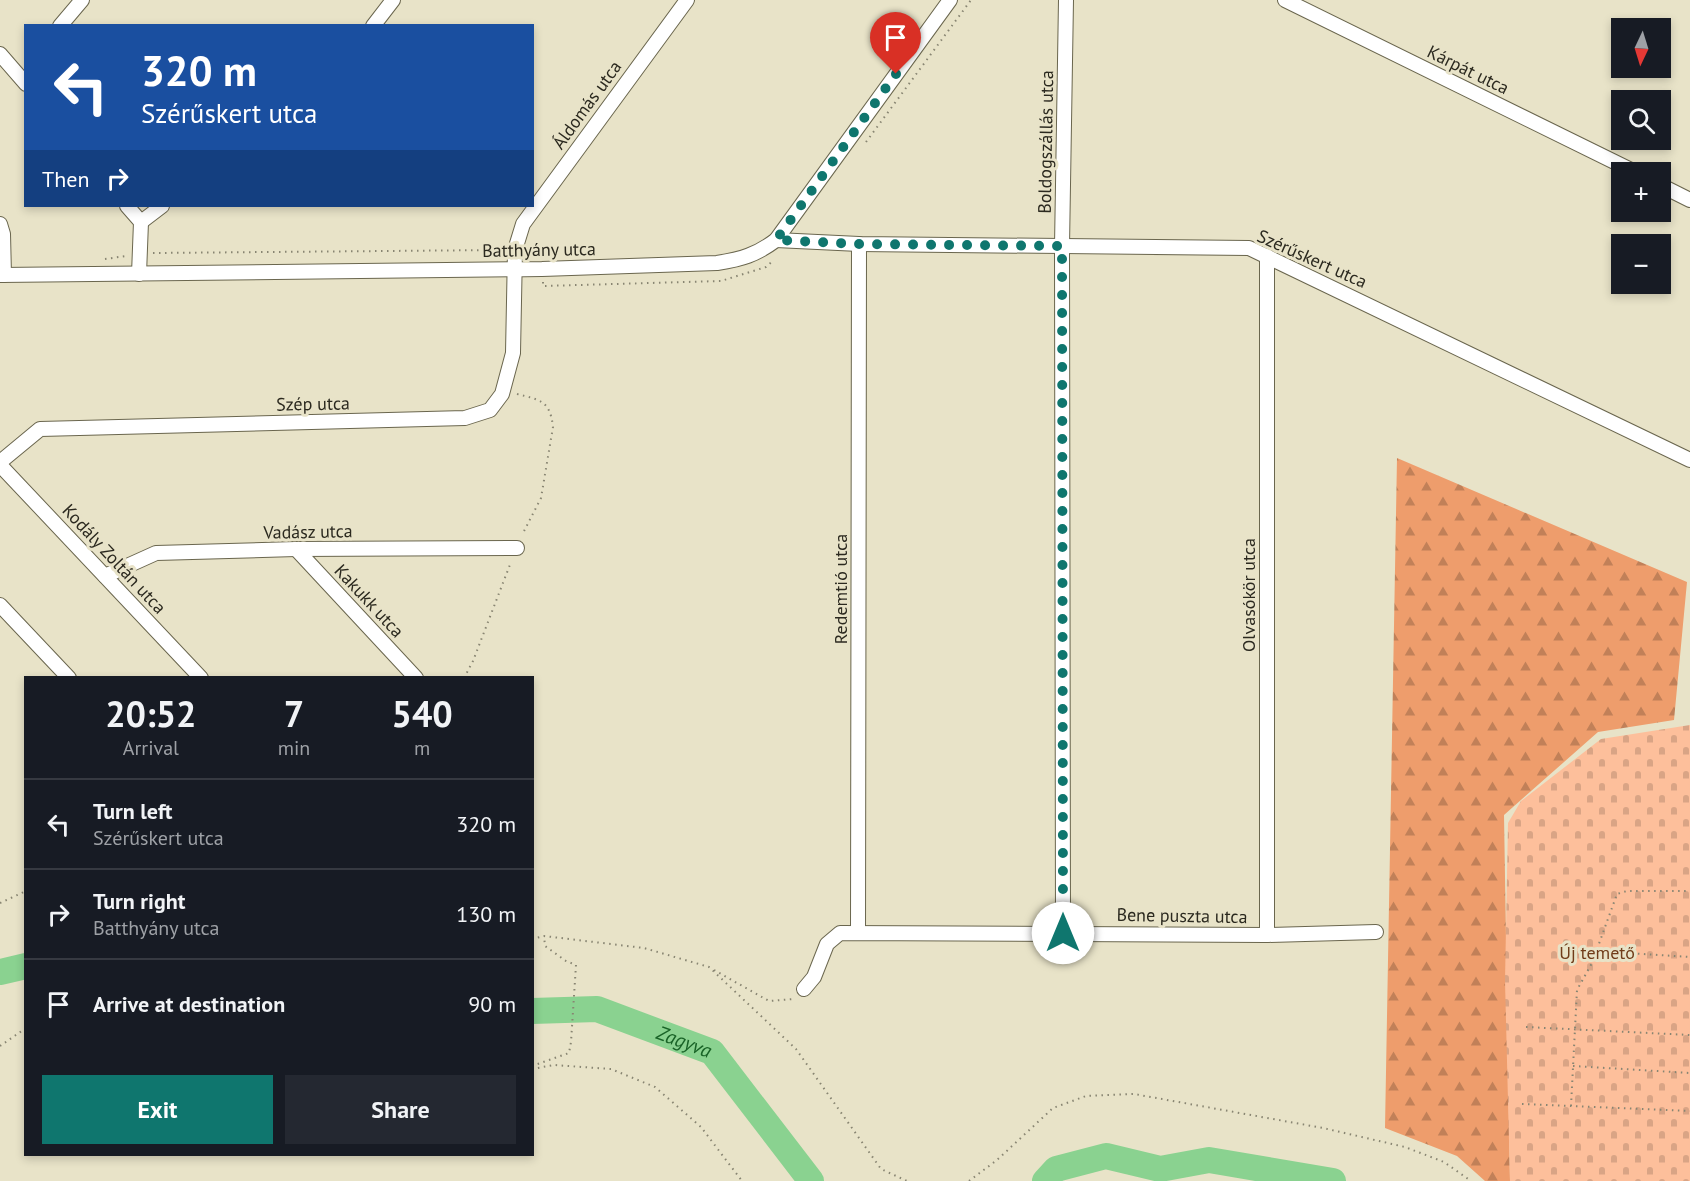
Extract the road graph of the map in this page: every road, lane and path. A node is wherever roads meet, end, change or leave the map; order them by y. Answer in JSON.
{"nodes":[{"id":1,"x":82,"y":0,"type":"edge"},
{"id":2,"x":393,"y":0,"type":"edge"},
{"id":3,"x":687,"y":0,"type":"edge"},
{"id":4,"x":950,"y":0,"type":"edge"},
{"id":5,"x":1066,"y":0,"type":"edge"},
{"id":6,"x":1285,"y":0,"type":"edge"},
{"id":7,"x":62,"y":24,"type":"edge"},
{"id":8,"x":374,"y":24,"type":"edge"},
{"id":9,"x":0,"y":54,"type":"edge"},
{"id":10,"x":23,"y":75,"type":"edge"},
{"id":11,"x":1615,"y":162,"type":"edge"},
{"id":12,"x":1671,"y":190,"type":"edge"},
{"id":13,"x":1690,"y":200,"type":"edge"},
{"id":14,"x":128,"y":207,"type":"edge"},
{"id":15,"x":161,"y":207,"type":"edge"},
{"id":16,"x":141,"y":222,"type":"junction"},
{"id":17,"x":0,"y":224,"type":"edge"},
{"id":18,"x":776,"y":240,"type":"junction"},
{"id":19,"x":859,"y":244,"type":"junction"},
{"id":20,"x":1062,"y":246,"type":"junction"},
{"id":21,"x":1267,"y":256,"type":"junction"},
{"id":22,"x":516,"y":268,"type":"junction"},
{"id":23,"x":140,"y":274,"type":"junction"},
{"id":24,"x":2,"y":275,"type":"edge"},
{"id":25,"x":503,"y":390,"type":"junction"},
{"id":26,"x":1690,"y":460,"type":"edge"},
{"id":27,"x":0,"y":464,"type":"edge"},
{"id":28,"x":517,"y":548,"type":"junction"},
{"id":29,"x":296,"y":549,"type":"junction"},
{"id":30,"x":105,"y":576,"type":"junction"},
{"id":31,"x":0,"y":605,"type":"edge"},
{"id":32,"x":67,"y":676,"type":"edge"},
{"id":33,"x":199,"y":676,"type":"edge"},
{"id":34,"x":414,"y":676,"type":"edge"},
{"id":35,"x":465,"y":676,"type":"edge"},
{"id":36,"x":1690,"y":891,"type":"edge"},
{"id":37,"x":24,"y":892,"type":"edge"},
{"id":38,"x":0,"y":903,"type":"edge"},
{"id":39,"x":1376,"y":932,"type":"dead end"},
{"id":40,"x":858,"y":933,"type":"junction"},
{"id":41,"x":1063,"y":933,"type":"junction"},
{"id":42,"x":1267,"y":935,"type":"junction"},
{"id":43,"x":544,"y":936,"type":"junction"},
{"id":44,"x":534,"y":938,"type":"edge"},
{"id":45,"x":1596,"y":951,"type":"junction"},
{"id":46,"x":1690,"y":957,"type":"edge"},
{"id":47,"x":709,"y":967,"type":"junction"},
{"id":48,"x":804,"y":989,"type":"joint"},
{"id":49,"x":1526,"y":1027,"type":"dead end"},
{"id":50,"x":1574,"y":1029,"type":"junction"},
{"id":51,"x":24,"y":1030,"type":"edge"},
{"id":52,"x":1690,"y":1035,"type":"edge"},
{"id":53,"x":0,"y":1046,"type":"edge"},
{"id":54,"x":1573,"y":1066,"type":"junction"},
{"id":55,"x":534,"y":1067,"type":"edge"},
{"id":56,"x":534,"y":1068,"type":"edge"},
{"id":57,"x":1690,"y":1073,"type":"edge"},
{"id":58,"x":1522,"y":1104,"type":"dead end"},
{"id":59,"x":1571,"y":1106,"type":"junction"},
{"id":60,"x":1690,"y":1111,"type":"edge"},
{"id":61,"x":742,"y":1181,"type":"edge"},
{"id":62,"x":907,"y":1181,"type":"edge"},
{"id":63,"x":969,"y":1181,"type":"edge"},
{"id":64,"x":1471,"y":1181,"type":"edge"}],
"edges":[{"from":1,"to":7,"type":"street"},
{"from":2,"to":8,"type":"street"},
{"from":3,"to":22,"type":"street","name":"Áldomás utca"},
{"from":4,"to":18,"type":"street","name":"Batthyány utca"},
{"from":5,"to":20,"type":"street","name":"Boldogszállás utca"},
{"from":6,"to":11,"type":"street","name":"Kárpát utca"},
{"from":9,"to":10,"type":"street"},
{"from":12,"to":13,"type":"street"},
{"from":14,"to":16,"type":"street"},
{"from":15,"to":16,"type":"street"},
{"from":16,"to":23,"type":"street"},
{"from":17,"to":24,"type":"street"},
{"from":18,"to":19,"type":"street","name":"Szérűskert utca"},
{"from":18,"to":22,"type":"street","name":"Batthyány utca"},
{"from":19,"to":20,"type":"street","name":"Szérűskert utca"},
{"from":19,"to":40,"type":"street","name":"Redemtió utca"},
{"from":20,"to":21,"type":"street","name":"Szérűskert utca"},
{"from":20,"to":41,"type":"street","name":"Boldogszállás utca"},
{"from":21,"to":26,"type":"street","name":"Szérűskert utca"},
{"from":21,"to":42,"type":"street","name":"Olvasókör utca"},
{"from":22,"to":23,"type":"street","name":"Batthyány utca"},
{"from":22,"to":25,"type":"street","name":"Szép utca"},
{"from":23,"to":24,"type":"street","name":"Batthyány utca"},
{"from":25,"to":27,"type":"street","name":"Szép utca"},
{"from":25,"to":28,"type":"path"},
{"from":27,"to":30,"type":"street","name":"Kodály Zoltán utca"},
{"from":28,"to":29,"type":"street","name":"Vadász utca"},
{"from":28,"to":35,"type":"path"},
{"from":29,"to":30,"type":"street","name":"Vadász utca"},
{"from":29,"to":34,"type":"street","name":"Kakukk utca"},
{"from":30,"to":33,"type":"street","name":"Kodály Zoltán utca"},
{"from":31,"to":32,"type":"street"},
{"from":36,"to":45,"type":"path"},
{"from":37,"to":38,"type":"path"},
{"from":39,"to":42,"type":"street","name":"Bene puszta utca"},
{"from":40,"to":41,"type":"street","name":"Bene puszta utca"},
{"from":40,"to":48,"type":"street","name":"Bene puszta utca"},
{"from":41,"to":42,"type":"street","name":"Bene puszta utca"},
{"from":43,"to":44,"type":"path"},
{"from":43,"to":47,"type":"path"},
{"from":43,"to":55,"type":"path"},
{"from":45,"to":46,"type":"path"},
{"from":45,"to":50,"type":"path"},
{"from":47,"to":48,"type":"path"},
{"from":47,"to":62,"type":"path"},
{"from":49,"to":50,"type":"path"},
{"from":50,"to":52,"type":"path"},
{"from":50,"to":54,"type":"path"},
{"from":51,"to":53,"type":"path"},
{"from":54,"to":57,"type":"path"},
{"from":54,"to":59,"type":"path"},
{"from":56,"to":61,"type":"path"},
{"from":58,"to":59,"type":"path"},
{"from":59,"to":60,"type":"path"},
{"from":63,"to":64,"type":"path"}]}
